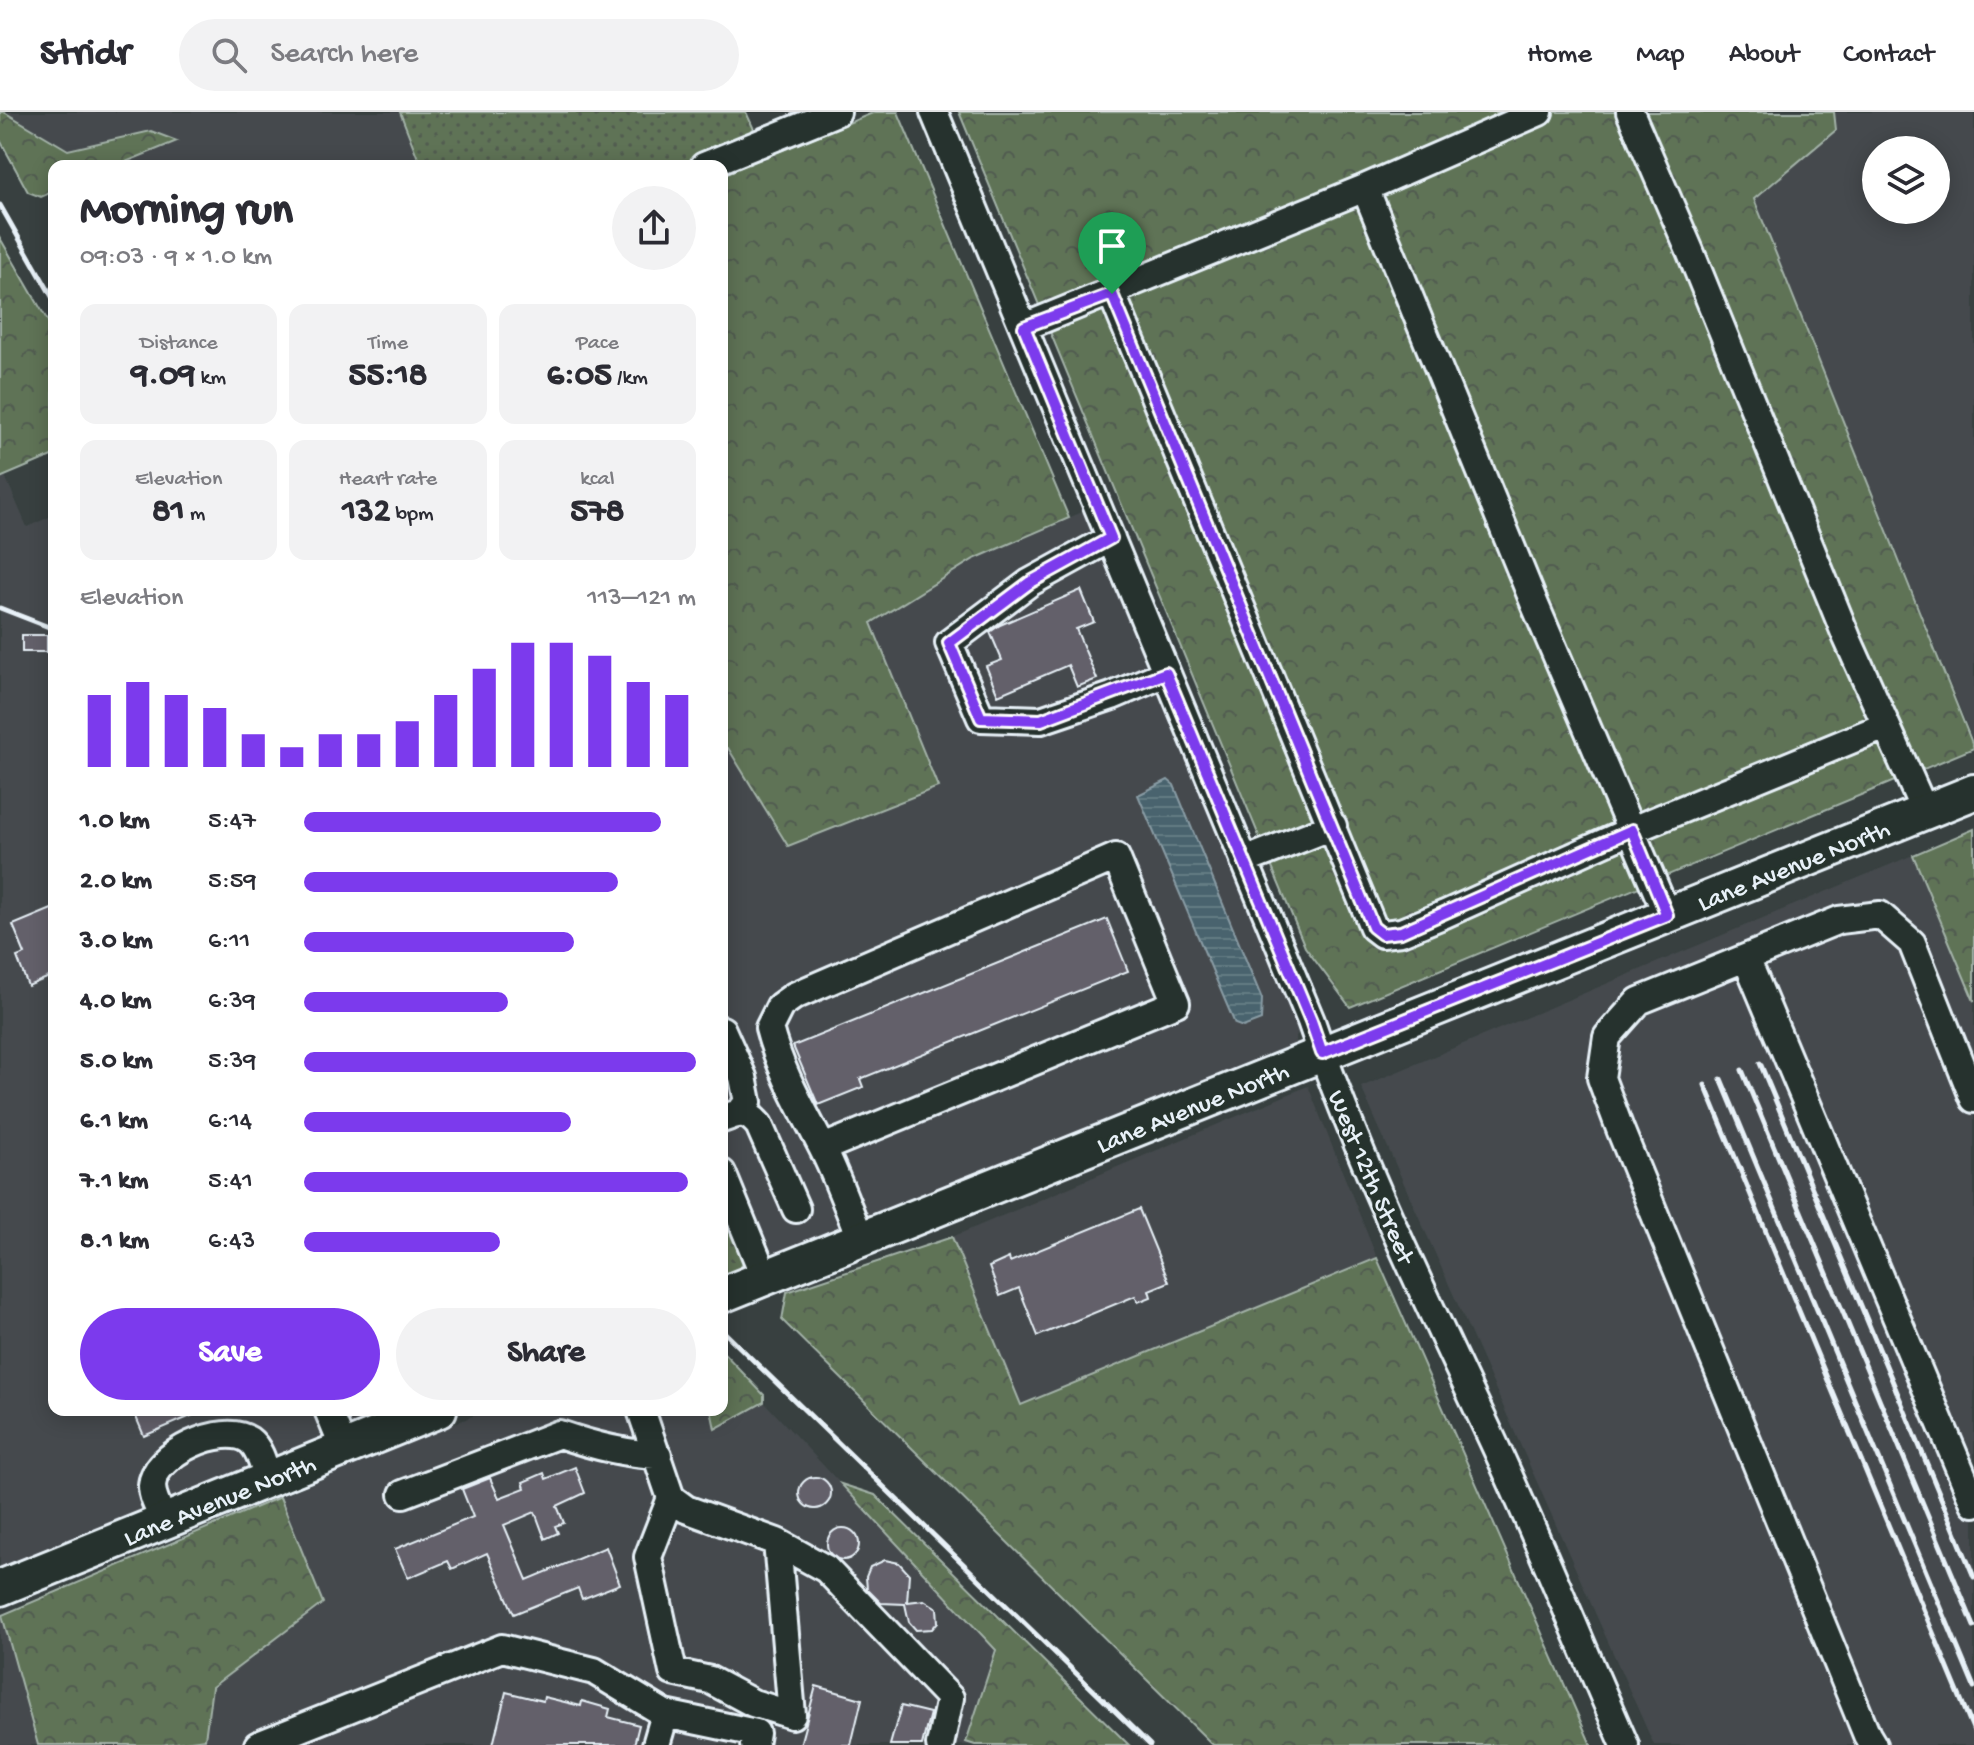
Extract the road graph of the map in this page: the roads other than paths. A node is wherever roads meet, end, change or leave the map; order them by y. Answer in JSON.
{"nodes":[{"id":1,"x":837,"y":112,"type":"edge"},
{"id":2,"x":934,"y":112,"type":"edge"},
{"id":3,"x":1539,"y":112,"type":"edge"},
{"id":4,"x":1630,"y":112,"type":"edge"},
{"id":5,"x":719,"y":160,"type":"edge"},
{"id":6,"x":1365,"y":188,"type":"junction"},
{"id":7,"x":1112,"y":294,"type":"junction"},
{"id":8,"x":1024,"y":327,"type":"junction"},
{"id":9,"x":1111,"y":538,"type":"junction"},
{"id":10,"x":1166,"y":673,"type":"junction"},
{"id":11,"x":1885,"y":726,"type":"junction"},
{"id":12,"x":1974,"y":792,"type":"edge"},
{"id":13,"x":1925,"y":812,"type":"junction"},
{"id":14,"x":1333,"y":826,"type":"junction"},
{"id":15,"x":1632,"y":830,"type":"junction"},
{"id":16,"x":1244,"y":861,"type":"junction"},
{"id":17,"x":1667,"y":915,"type":"junction"},
{"id":18,"x":1746,"y":958,"type":"junction"},
{"id":19,"x":728,"y":1043,"type":"edge"},
{"id":20,"x":1322,"y":1053,"type":"junction"},
{"id":21,"x":1974,"y":1099,"type":"edge"},
{"id":22,"x":731,"y":1115,"type":"edge"},
{"id":23,"x":823,"y":1148,"type":"junction"},
{"id":24,"x":728,"y":1188,"type":"edge"},
{"id":25,"x":796,"y":1209,"type":"dead end"},
{"id":26,"x":861,"y":1239,"type":"junction"},
{"id":27,"x":765,"y":1278,"type":"junction"},
{"id":28,"x":728,"y":1293,"type":"edge"},
{"id":29,"x":330,"y":1416,"type":"edge"},
{"id":30,"x":424,"y":1416,"type":"edge"},
{"id":31,"x":643,"y":1416,"type":"edge"},
{"id":32,"x":344,"y":1449,"type":"junction"},
{"id":33,"x":658,"y":1455,"type":"junction"},
{"id":34,"x":268,"y":1479,"type":"junction"},
{"id":35,"x":403,"y":1494,"type":"dead end"},
{"id":36,"x":671,"y":1498,"type":"junction"},
{"id":37,"x":1974,"y":1503,"type":"edge"},
{"id":38,"x":165,"y":1522,"type":"junction"},
{"id":39,"x":777,"y":1542,"type":"junction"},
{"id":40,"x":648,"y":1557,"type":"junction"},
{"id":41,"x":2,"y":1580,"type":"edge"},
{"id":42,"x":667,"y":1714,"type":"junction"},
{"id":43,"x":258,"y":1745,"type":"edge"},
{"id":44,"x":656,"y":1745,"type":"edge"},
{"id":45,"x":754,"y":1745,"type":"edge"},
{"id":46,"x":940,"y":1745,"type":"edge"},
{"id":47,"x":1625,"y":1745,"type":"edge"},
{"id":48,"x":1873,"y":1745,"type":"edge"}],
"edges":[{"from":1,"to":5,"type":"street"},
{"from":2,"to":8,"type":"street","name":"West 12th Street"},
{"from":3,"to":6,"type":"street"},
{"from":4,"to":11,"type":"street"},
{"from":6,"to":7,"type":"street"},
{"from":6,"to":15,"type":"street"},
{"from":7,"to":8,"type":"street"},
{"from":7,"to":14,"type":"street"},
{"from":8,"to":9,"type":"street","name":"West 12th Street"},
{"from":9,"to":10,"type":"street","name":"West 12th Street"},
{"from":9,"to":10,"type":"street"},
{"from":10,"to":16,"type":"street","name":"West 12th Street"},
{"from":11,"to":13,"type":"street"},
{"from":11,"to":15,"type":"street"},
{"from":12,"to":13,"type":"main road","name":"Lane Avenue North"},
{"from":13,"to":17,"type":"main road","name":"Lane Avenue North"},
{"from":14,"to":15,"type":"street"},
{"from":14,"to":16,"type":"street"},
{"from":15,"to":17,"type":"street"},
{"from":16,"to":20,"type":"street","name":"West 12th Street"},
{"from":17,"to":20,"type":"main road","name":"Lane Avenue North"},
{"from":18,"to":21,"type":"street"},
{"from":18,"to":37,"type":"street"},
{"from":18,"to":48,"type":"street"},
{"from":19,"to":22,"type":"street"},
{"from":20,"to":26,"type":"main road","name":"Lane Avenue North"},
{"from":20,"to":47,"type":"street","name":"West 12th Street"},
{"from":22,"to":25,"type":"street"},
{"from":23,"to":23,"type":"street"},
{"from":23,"to":26,"type":"street"},
{"from":24,"to":27,"type":"street"},
{"from":26,"to":27,"type":"main road","name":"Lane Avenue North"},
{"from":27,"to":28,"type":"main road","name":"Lane Avenue North"},
{"from":29,"to":32,"type":"street"},
{"from":30,"to":32,"type":"main road","name":"Lane Avenue North"},
{"from":31,"to":33,"type":"street"},
{"from":32,"to":34,"type":"main road","name":"Lane Avenue North"},
{"from":33,"to":35,"type":"street"},
{"from":33,"to":36,"type":"street"},
{"from":34,"to":38,"type":"main road","name":"Lane Avenue North"},
{"from":34,"to":38,"type":"street"},
{"from":36,"to":39,"type":"street"},
{"from":36,"to":40,"type":"street"},
{"from":38,"to":41,"type":"main road","name":"Lane Avenue North"},
{"from":39,"to":40,"type":"street"},
{"from":39,"to":46,"type":"street"},
{"from":40,"to":42,"type":"street"},
{"from":42,"to":43,"type":"street"},
{"from":42,"to":44,"type":"street"},
{"from":42,"to":45,"type":"street"}]}
